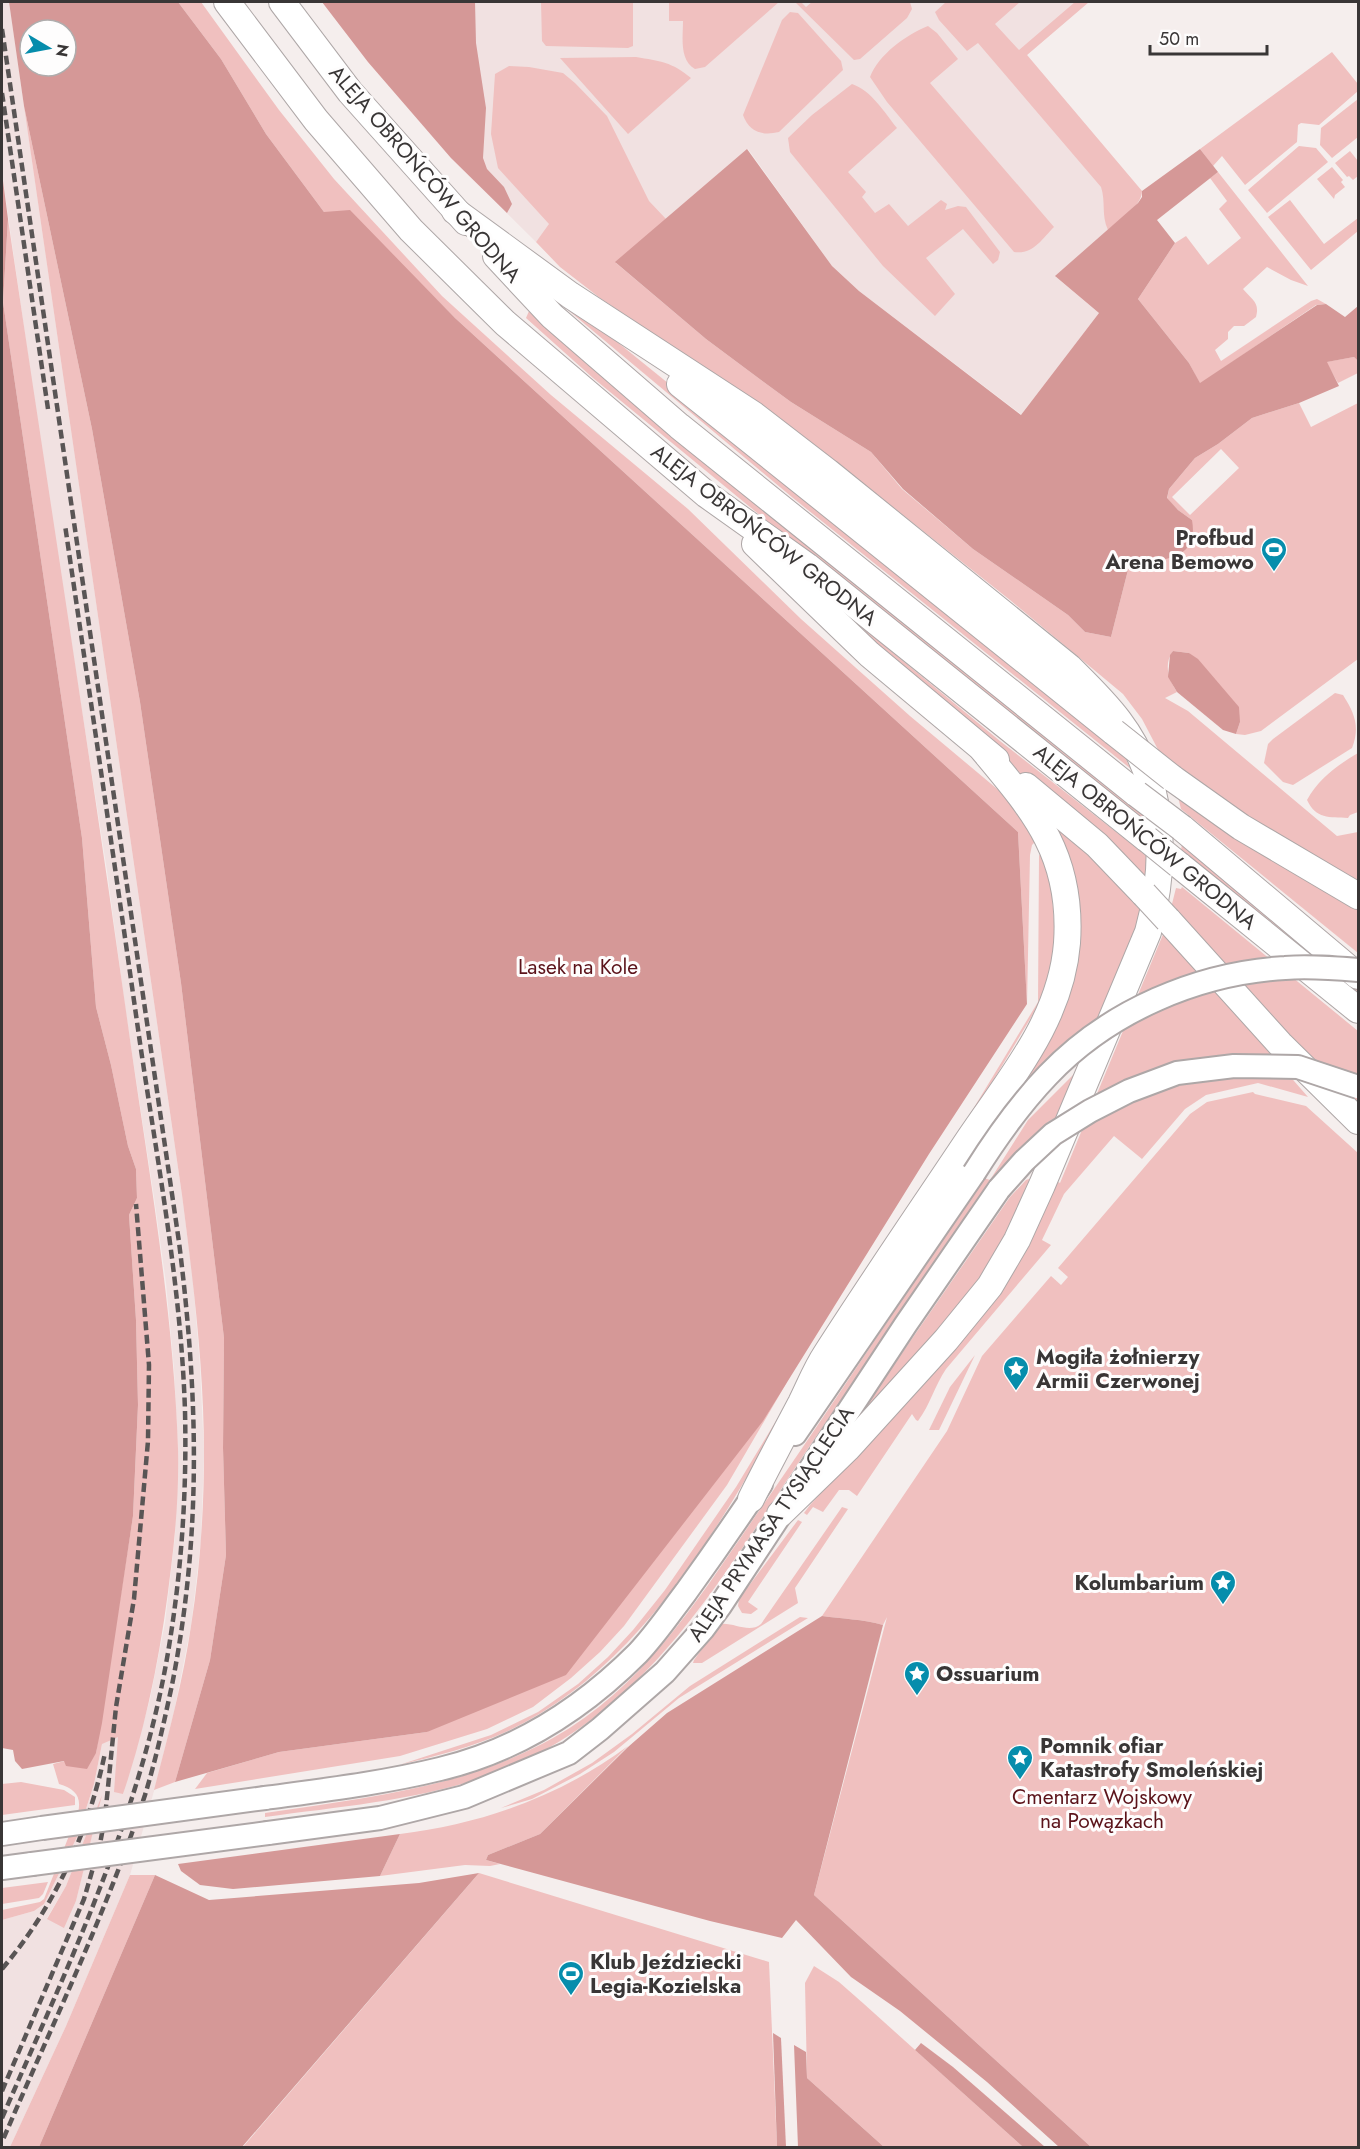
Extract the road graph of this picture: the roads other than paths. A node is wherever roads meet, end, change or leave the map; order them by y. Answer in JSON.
{"nodes":[{"id":1,"x":227,"y":2,"type":"edge"},
{"id":2,"x":282,"y":2,"type":"edge"},
{"id":3,"x":455,"y":211,"type":"junction"},
{"id":4,"x":570,"y":296,"type":"junction"},
{"id":5,"x":707,"y":495,"type":"junction"},
{"id":6,"x":983,"y":750,"type":"junction"},
{"id":7,"x":1359,"y":896,"type":"edge"},
{"id":8,"x":1359,"y":970,"type":"edge"},
{"id":9,"x":1359,"y":976,"type":"edge"},
{"id":10,"x":1359,"y":1010,"type":"edge"},
{"id":11,"x":1359,"y":1087,"type":"edge"},
{"id":12,"x":1359,"y":1121,"type":"edge"},
{"id":13,"x":751,"y":1499,"type":"junction"},
{"id":14,"x":780,"y":1514,"type":"junction"},
{"id":15,"x":2,"y":1834,"type":"edge"},
{"id":16,"x":2,"y":1868,"type":"edge"}],
"edges":[{"from":1,"to":5,"type":"highway","name":"ALEJA OBROŃCÓW GRODNA"},
{"from":2,"to":3,"type":"highway","name":"ALEJA OBROŃCÓW GRODNA"},
{"from":3,"to":4,"type":"highway"},
{"from":3,"to":9,"type":"highway","name":"ALEJA OBROŃCÓW GRODNA","bridge":true},
{"from":4,"to":7,"type":"highway","bridge":true},
{"from":4,"to":14,"type":"highway"},
{"from":5,"to":6,"type":"highway"},
{"from":5,"to":10,"type":"highway","name":"ALEJA OBROŃCÓW GRODNA","bridge":true},
{"from":6,"to":12,"type":"highway","bridge":true},
{"from":6,"to":13,"type":"highway"},
{"from":8,"to":13,"type":"main road","name":"ALEJA PRYMASA TYSIĄCLECIA","bridge":true},
{"from":11,"to":14,"type":"main road","name":"ALEJA PRYMASA TYSIĄCLECIA","bridge":true},
{"from":13,"to":15,"type":"main road","name":"ALEJA PRYMASA TYSIĄCLECIA","bridge":true},
{"from":14,"to":16,"type":"main road","name":"ALEJA PRYMASA TYSIĄCLECIA","bridge":true}]}
